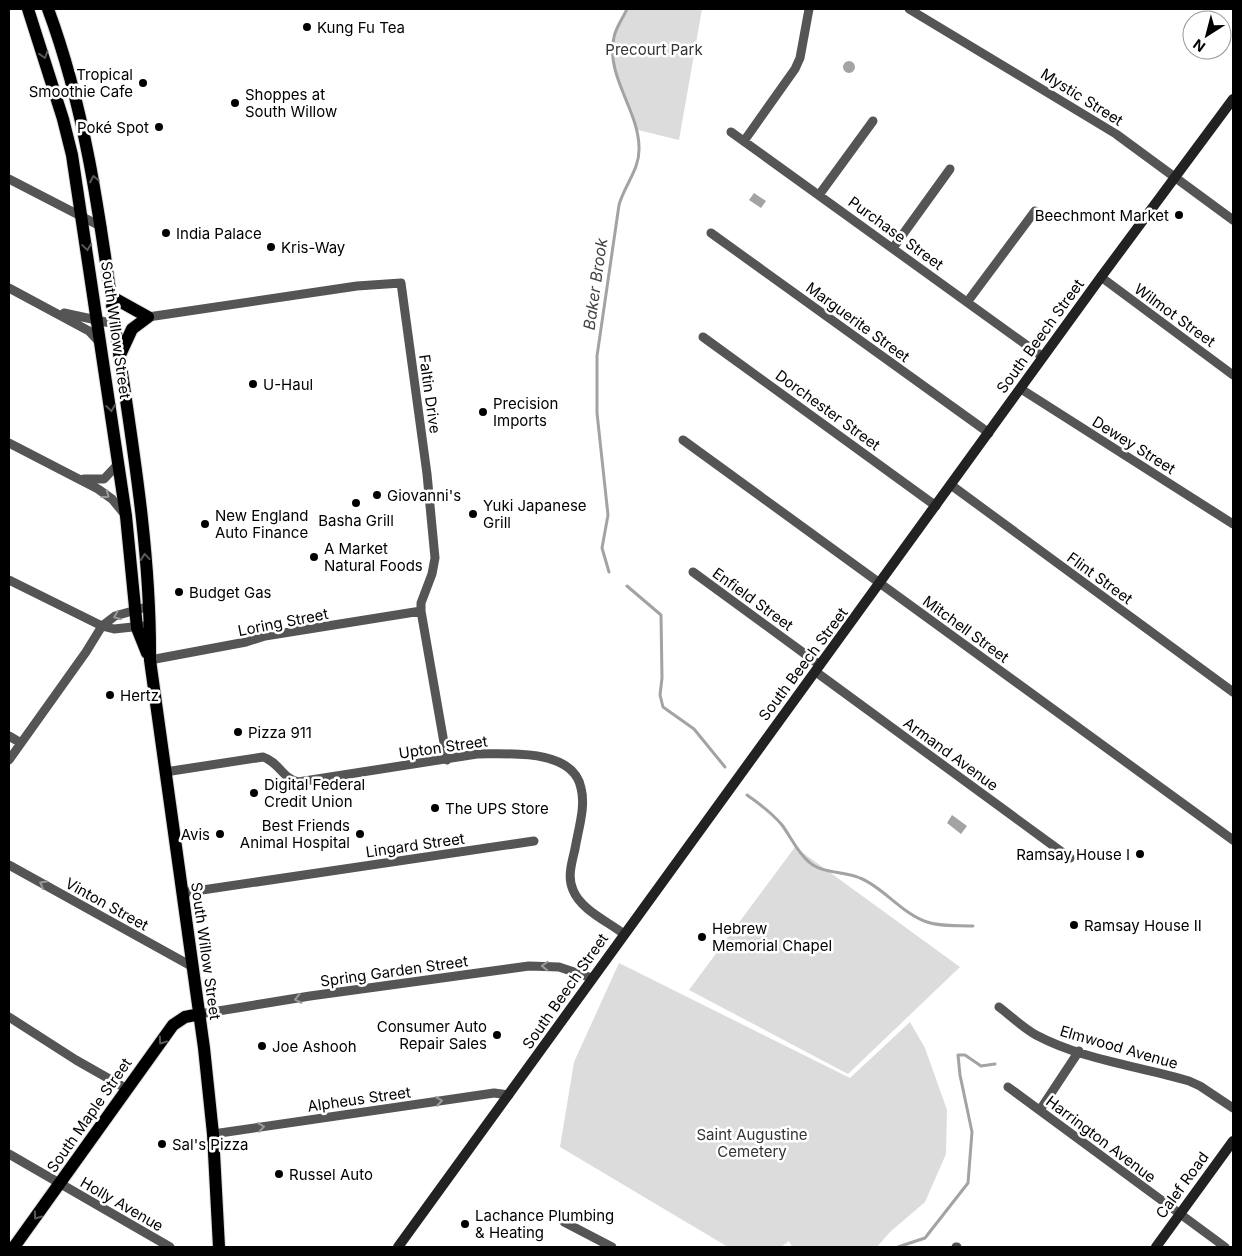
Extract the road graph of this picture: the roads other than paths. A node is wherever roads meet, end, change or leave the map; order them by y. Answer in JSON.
{"nodes":[{"id":1,"x":28,"y":9,"type":"edge"},
{"id":2,"x":48,"y":9,"type":"edge"},
{"id":3,"x":809,"y":9,"type":"edge"},
{"id":4,"x":909,"y":9,"type":"edge"},
{"id":5,"x":1233,"y":99,"type":"edge"},
{"id":6,"x":873,"y":121,"type":"dead end"},
{"id":7,"x":731,"y":132,"type":"dead end"},
{"id":8,"x":744,"y":141,"type":"junction"},
{"id":9,"x":950,"y":169,"type":"dead end"},
{"id":10,"x":1175,"y":177,"type":"junction"},
{"id":11,"x":9,"y":179,"type":"edge"},
{"id":12,"x":819,"y":195,"type":"junction"},
{"id":13,"x":1035,"y":210,"type":"dead end"},
{"id":14,"x":83,"y":217,"type":"junction"},
{"id":15,"x":1233,"y":220,"type":"edge"},
{"id":16,"x":102,"y":227,"type":"junction"},
{"id":17,"x":712,"y":233,"type":"dead end"},
{"id":18,"x":894,"y":248,"type":"junction"},
{"id":19,"x":1101,"y":277,"type":"junction"},
{"id":20,"x":9,"y":288,"type":"edge"},
{"id":21,"x":112,"y":297,"type":"junction"},
{"id":22,"x":968,"y":302,"type":"junction"},
{"id":23,"x":50,"y":308,"type":"junction"},
{"id":24,"x":148,"y":317,"type":"junction"},
{"id":25,"x":98,"y":320,"type":"junction"},
{"id":26,"x":115,"y":324,"type":"junction"},
{"id":27,"x":703,"y":337,"type":"dead end"},
{"id":28,"x":102,"y":345,"type":"junction"},
{"id":29,"x":120,"y":354,"type":"junction"},
{"id":30,"x":1044,"y":357,"type":"junction"},
{"id":31,"x":1233,"y":375,"type":"edge"},
{"id":32,"x":1021,"y":389,"type":"junction"},
{"id":33,"x":989,"y":433,"type":"junction"},
{"id":34,"x":682,"y":440,"type":"dead end"},
{"id":35,"x":9,"y":443,"type":"edge"},
{"id":36,"x":119,"y":463,"type":"junction"},
{"id":37,"x":81,"y":478,"type":"junction"},
{"id":38,"x":951,"y":485,"type":"junction"},
{"id":39,"x":936,"y":506,"type":"junction"},
{"id":40,"x":126,"y":516,"type":"junction"},
{"id":41,"x":1233,"y":524,"type":"edge"},
{"id":42,"x":693,"y":572,"type":"dead end"},
{"id":43,"x":9,"y":580,"type":"edge"},
{"id":44,"x":880,"y":584,"type":"junction"},
{"id":45,"x":150,"y":606,"type":"junction"},
{"id":46,"x":135,"y":609,"type":"junction"},
{"id":47,"x":421,"y":611,"type":"junction"},
{"id":48,"x":150,"y":625,"type":"junction"},
{"id":49,"x":102,"y":626,"type":"junction"},
{"id":50,"x":137,"y":628,"type":"junction"},
{"id":51,"x":150,"y":660,"type":"junction"},
{"id":52,"x":818,"y":668,"type":"junction"},
{"id":53,"x":1233,"y":692,"type":"edge"},
{"id":54,"x":9,"y":736,"type":"edge"},
{"id":55,"x":21,"y":743,"type":"junction"},
{"id":56,"x":9,"y":760,"type":"edge"},
{"id":57,"x":446,"y":760,"type":"junction"},
{"id":58,"x":165,"y":772,"type":"junction"},
{"id":59,"x":1233,"y":840,"type":"edge"},
{"id":60,"x":534,"y":841,"type":"dead end"},
{"id":61,"x":1070,"y":858,"type":"dead end"},
{"id":62,"x":9,"y":865,"type":"edge"},
{"id":63,"x":182,"y":893,"type":"junction"},
{"id":64,"x":624,"y":934,"type":"junction"},
{"id":65,"x":193,"y":967,"type":"junction"},
{"id":66,"x":592,"y":978,"type":"junction"},
{"id":67,"x":999,"y":1007,"type":"dead end"},
{"id":68,"x":200,"y":1014,"type":"junction"},
{"id":69,"x":9,"y":1017,"type":"edge"},
{"id":70,"x":1078,"y":1051,"type":"junction"},
{"id":71,"x":1008,"y":1087,"type":"dead end"},
{"id":72,"x":127,"y":1089,"type":"junction"},
{"id":73,"x":509,"y":1095,"type":"junction"},
{"id":74,"x":1233,"y":1108,"type":"edge"},
{"id":75,"x":1040,"y":1110,"type":"junction"},
{"id":76,"x":212,"y":1134,"type":"junction"},
{"id":77,"x":1233,"y":1141,"type":"edge"},
{"id":78,"x":9,"y":1154,"type":"edge"},
{"id":79,"x":60,"y":1184,"type":"junction"},
{"id":80,"x":1179,"y":1215,"type":"junction"},
{"id":81,"x":564,"y":1222,"type":"dead end"},
{"id":82,"x":601,"y":1244,"type":"edge"},
{"id":83,"x":14,"y":1247,"type":"edge"},
{"id":84,"x":170,"y":1247,"type":"edge"},
{"id":85,"x":219,"y":1247,"type":"edge"},
{"id":86,"x":398,"y":1247,"type":"edge"},
{"id":87,"x":612,"y":1247,"type":"edge"},
{"id":88,"x":1156,"y":1247,"type":"edge"},
{"id":89,"x":1225,"y":1247,"type":"edge"}],
"edges":[{"from":1,"to":14,"type":"main road","name":"South Willow Street","one_way":true},
{"from":16,"to":2,"type":"main road","name":"South Willow Street","one_way":true},
{"from":3,"to":8,"type":"street"},
{"from":4,"to":10,"type":"street","name":"Mystic Street"},
{"from":5,"to":10,"type":"street","name":"South Beech Street"},
{"from":6,"to":12,"type":"street"},
{"from":7,"to":8,"type":"street","name":"Purchase Street"},
{"from":8,"to":12,"type":"street","name":"Purchase Street"},
{"from":9,"to":18,"type":"street"},
{"from":10,"to":15,"type":"street","name":"Mystic Street"},
{"from":10,"to":19,"type":"street","name":"South Beech Street"},
{"from":11,"to":14,"type":"street"},
{"from":12,"to":18,"type":"street","name":"Purchase Street"},
{"from":13,"to":22,"type":"street"},
{"from":14,"to":16,"type":"street"},
{"from":14,"to":25,"type":"main road","name":"South Willow Street","one_way":true},
{"from":16,"to":21,"type":"main road","name":"South Willow Street"},
{"from":17,"to":33,"type":"street","name":"Marguerite Street"},
{"from":18,"to":22,"type":"street","name":"Purchase Street"},
{"from":19,"to":30,"type":"street","name":"South Beech Street"},
{"from":19,"to":31,"type":"street","name":"Wilmot Street"},
{"from":20,"to":23,"type":"street"},
{"from":21,"to":24,"type":"main road"},
{"from":21,"to":26,"type":"main road","name":"South Willow Street"},
{"from":22,"to":30,"type":"street","name":"Purchase Street"},
{"from":23,"to":25,"type":"street"},
{"from":23,"to":28,"type":"street"},
{"from":24,"to":29,"type":"main road"},
{"from":24,"to":47,"type":"street","name":"Faltin Drive"},
{"from":25,"to":26,"type":"street"},
{"from":25,"to":28,"type":"main road","name":"South Willow Street"},
{"from":26,"to":29,"type":"main road","name":"South Willow Street"},
{"from":27,"to":39,"type":"street","name":"Dorchester Street"},
{"from":28,"to":36,"type":"main road","name":"South Willow Street","one_way":true},
{"from":45,"to":29,"type":"main road","name":"South Willow Street","one_way":true},
{"from":30,"to":32,"type":"street","name":"South Beech Street"},
{"from":32,"to":33,"type":"street","name":"South Beech Street"},
{"from":32,"to":41,"type":"street","name":"Dewey Street"},
{"from":33,"to":38,"type":"street","name":"South Beech Street"},
{"from":34,"to":44,"type":"street","name":"Mitchell Street"},
{"from":35,"to":37,"type":"street"},
{"from":36,"to":37,"type":"street"},
{"from":36,"to":40,"type":"main road","name":"South Willow Street"},
{"from":37,"to":40,"type":"street","one_way":true},
{"from":38,"to":39,"type":"street","name":"South Beech Street"},
{"from":38,"to":53,"type":"street","name":"Flint Street"},
{"from":39,"to":44,"type":"street","name":"South Beech Street"},
{"from":40,"to":46,"type":"main road","name":"South Willow Street"},
{"from":42,"to":52,"type":"street","name":"Enfield Street"},
{"from":43,"to":49,"type":"street"},
{"from":44,"to":52,"type":"street","name":"South Beech Street"},
{"from":44,"to":59,"type":"street","name":"Mitchell Street"},
{"from":45,"to":46,"type":"street"},
{"from":45,"to":48,"type":"main road","name":"South Willow Street"},
{"from":46,"to":49,"type":"street","one_way":true},
{"from":46,"to":50,"type":"main road","name":"South Willow Street"},
{"from":47,"to":51,"type":"street","name":"Loring Street"},
{"from":47,"to":57,"type":"street","name":"Faltin Drive"},
{"from":48,"to":50,"type":"street"},
{"from":48,"to":51,"type":"main road","name":"South Willow Street"},
{"from":49,"to":50,"type":"street"},
{"from":49,"to":55,"type":"street"},
{"from":50,"to":51,"type":"main road","name":"South Willow Street"},
{"from":51,"to":58,"type":"main road","name":"South Willow Street"},
{"from":52,"to":61,"type":"street","name":"Armand Avenue"},
{"from":52,"to":64,"type":"street","name":"South Beech Street"},
{"from":54,"to":55,"type":"street"},
{"from":55,"to":56,"type":"street"},
{"from":57,"to":58,"type":"street","name":"Upton Street"},
{"from":57,"to":64,"type":"street","name":"Upton Street"},
{"from":58,"to":63,"type":"main road","name":"South Willow Street"},
{"from":60,"to":63,"type":"street","name":"Lingard Street"},
{"from":65,"to":62,"type":"street","name":"Vinton Street","one_way":true},
{"from":63,"to":65,"type":"main road","name":"South Willow Street"},
{"from":64,"to":66,"type":"street","name":"South Beech Street"},
{"from":65,"to":68,"type":"main road","name":"South Willow Street"},
{"from":66,"to":68,"type":"street","name":"Spring Garden Street","one_way":true},
{"from":66,"to":73,"type":"street","name":"South Beech Street"},
{"from":67,"to":70,"type":"street","name":"Elmwood Avenue"},
{"from":68,"to":72,"type":"main road","name":"South Maple Street","one_way":true},
{"from":68,"to":76,"type":"main road","name":"South Willow Street"},
{"from":69,"to":72,"type":"street"},
{"from":70,"to":74,"type":"street","name":"Elmwood Avenue"},
{"from":70,"to":75,"type":"street"},
{"from":71,"to":75,"type":"street","name":"Harrington Avenue"},
{"from":72,"to":79,"type":"main road","name":"South Maple Street"},
{"from":76,"to":73,"type":"street","name":"Alpheus Street","one_way":true},
{"from":73,"to":86,"type":"street","name":"South Beech Street"},
{"from":75,"to":80,"type":"street","name":"Harrington Avenue"},
{"from":76,"to":85,"type":"main road","name":"South Willow Street"},
{"from":77,"to":80,"type":"street","name":"Calef Road"},
{"from":78,"to":79,"type":"street","name":"Holly Avenue"},
{"from":79,"to":83,"type":"main road","name":"South Maple Street","one_way":true},
{"from":79,"to":84,"type":"street","name":"Holly Avenue"},
{"from":80,"to":88,"type":"street","name":"Calef Road"},
{"from":80,"to":89,"type":"street","name":"Harrington Avenue"},
{"from":81,"to":82,"type":"street"},
{"from":82,"to":87,"type":"street"}]}
